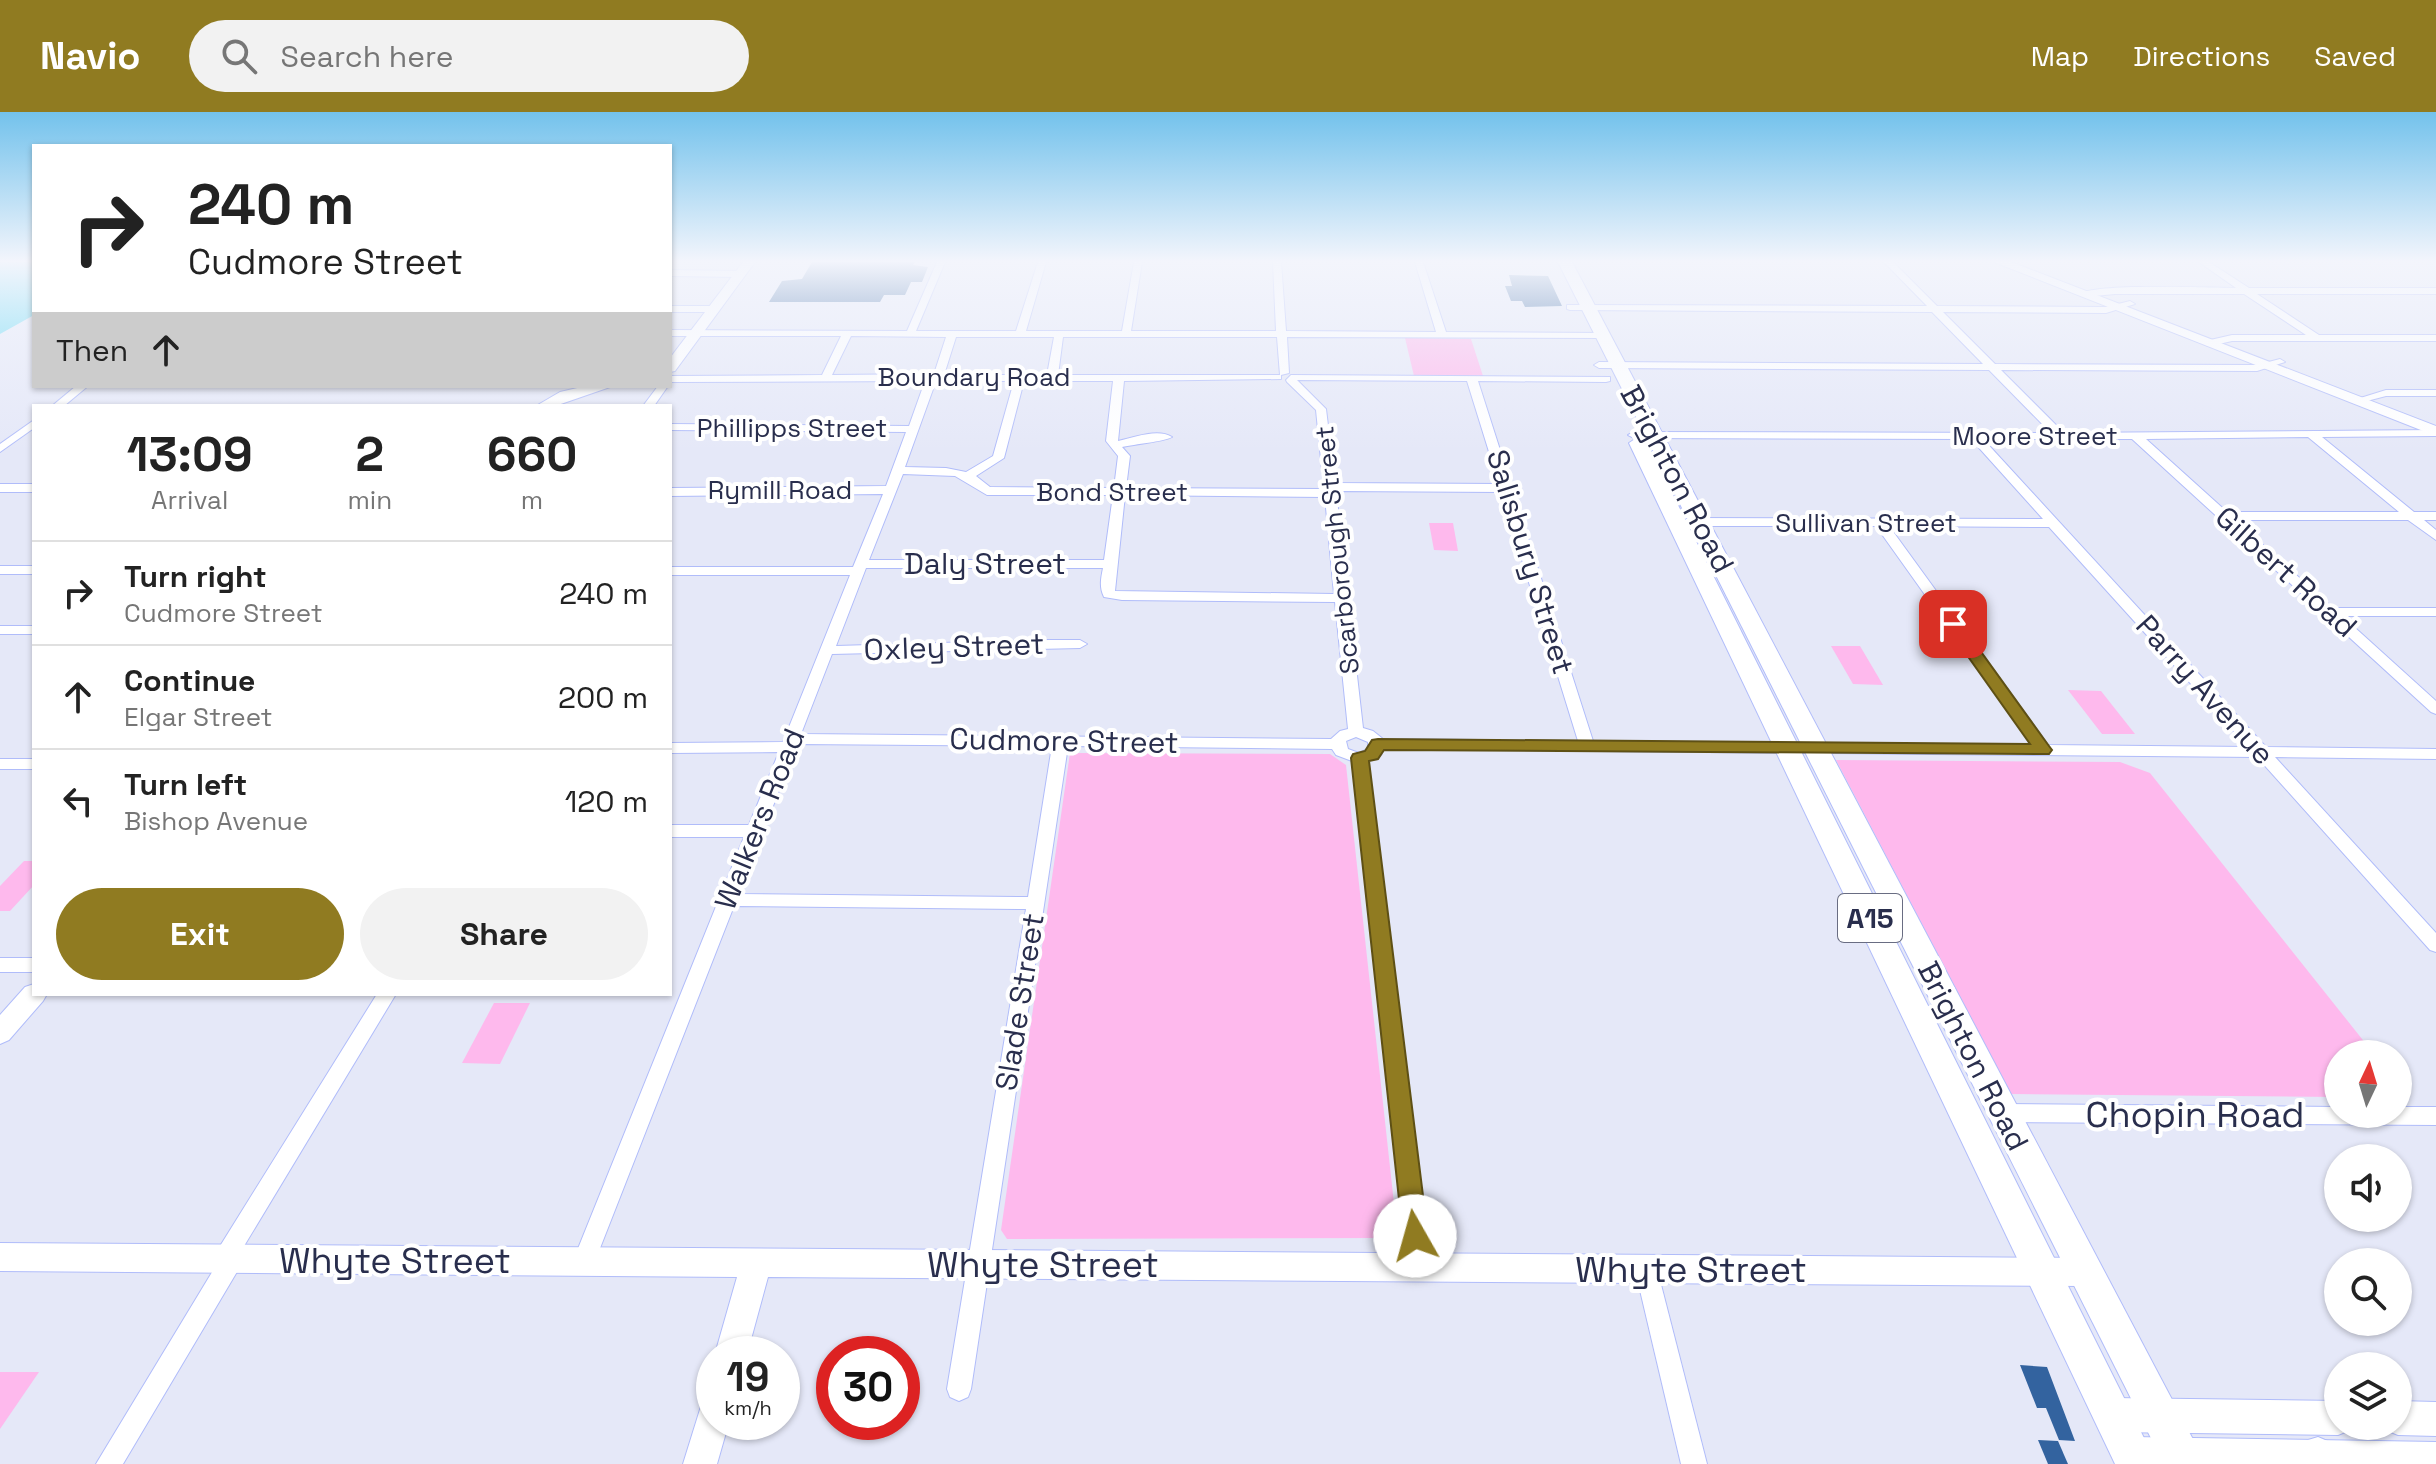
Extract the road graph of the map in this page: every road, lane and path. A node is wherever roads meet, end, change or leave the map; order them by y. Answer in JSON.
{"nodes":[{"id":1,"x":702,"y":325,"type":"edge"},
{"id":2,"x":914,"y":325,"type":"edge"},
{"id":3,"x":1023,"y":325,"type":"edge"},
{"id":4,"x":1127,"y":325,"type":"edge"},
{"id":5,"x":1281,"y":325,"type":"edge"},
{"id":6,"x":1439,"y":325,"type":"edge"},
{"id":7,"x":1579,"y":325,"type":"edge"},
{"id":8,"x":1598,"y":325,"type":"edge"},
{"id":9,"x":1947,"y":325,"type":"edge"},
{"id":10,"x":2174,"y":325,"type":"edge"},
{"id":11,"x":2297,"y":325,"type":"edge"},
{"id":12,"x":672,"y":333,"type":"edge"},
{"id":13,"x":696,"y":333,"type":"junction"},
{"id":14,"x":847,"y":334,"type":"junction"},
{"id":15,"x":910,"y":334,"type":"junction"},
{"id":16,"x":952,"y":334,"type":"junction"},
{"id":17,"x":1020,"y":334,"type":"junction"},
{"id":18,"x":1059,"y":334,"type":"junction"},
{"id":19,"x":1126,"y":334,"type":"junction"},
{"id":20,"x":1281,"y":334,"type":"junction"},
{"id":21,"x":1442,"y":335,"type":"junction"},
{"id":22,"x":1584,"y":335,"type":"junction"},
{"id":23,"x":1604,"y":335,"type":"junction"},
{"id":24,"x":2317,"y":338,"type":"junction"},
{"id":25,"x":2436,"y":338,"type":"edge"},
{"id":26,"x":2216,"y":341,"type":"junction"},
{"id":27,"x":2274,"y":364,"type":"junction"},
{"id":28,"x":1989,"y":366,"type":"junction"},
{"id":29,"x":1607,"y":370,"type":"junction"},
{"id":30,"x":672,"y":373,"type":"edge"},
{"id":31,"x":826,"y":377,"type":"junction"},
{"id":32,"x":935,"y":377,"type":"junction"},
{"id":33,"x":1020,"y":377,"type":"junction"},
{"id":34,"x":1052,"y":377,"type":"junction"},
{"id":35,"x":1119,"y":377,"type":"junction"},
{"id":36,"x":672,"y":378,"type":"edge"},
{"id":37,"x":1289,"y":379,"type":"junction"},
{"id":38,"x":1472,"y":379,"type":"junction"},
{"id":39,"x":80,"y":388,"type":"edge"},
{"id":40,"x":597,"y":388,"type":"edge"},
{"id":41,"x":2436,"y":393,"type":"edge"},
{"id":42,"x":2364,"y":398,"type":"junction"},
{"id":43,"x":60,"y":404,"type":"edge"},
{"id":44,"x":547,"y":404,"type":"edge"},
{"id":45,"x":2436,"y":422,"type":"edge"},
{"id":46,"x":32,"y":425,"type":"edge"},
{"id":47,"x":672,"y":427,"type":"edge"},
{"id":48,"x":914,"y":429,"type":"junction"},
{"id":49,"x":2436,"y":432,"type":"edge"},
{"id":50,"x":1644,"y":435,"type":"junction"},
{"id":51,"x":2312,"y":435,"type":"junction"},
{"id":52,"x":1974,"y":436,"type":"junction"},
{"id":53,"x":2061,"y":436,"type":"junction"},
{"id":54,"x":2136,"y":436,"type":"junction"},
{"id":55,"x":1166,"y":437,"type":"dead end"},
{"id":56,"x":1115,"y":445,"type":"junction"},
{"id":57,"x":0,"y":449,"type":"edge"},
{"id":58,"x":898,"y":471,"type":"junction"},
{"id":59,"x":970,"y":475,"type":"junction"},
{"id":60,"x":0,"y":488,"type":"edge"},
{"id":61,"x":32,"y":488,"type":"edge"},
{"id":62,"x":1508,"y":488,"type":"junction"},
{"id":63,"x":891,"y":490,"type":"junction"},
{"id":64,"x":1331,"y":490,"type":"junction"},
{"id":65,"x":672,"y":492,"type":"edge"},
{"id":66,"x":1118,"y":492,"type":"junction"},
{"id":67,"x":2224,"y":516,"type":"junction"},
{"id":68,"x":2411,"y":516,"type":"junction"},
{"id":69,"x":2436,"y":516,"type":"edge"},
{"id":70,"x":1689,"y":522,"type":"junction"},
{"id":71,"x":1880,"y":523,"type":"junction"},
{"id":72,"x":2054,"y":523,"type":"junction"},
{"id":73,"x":2436,"y":536,"type":"edge"},
{"id":74,"x":1109,"y":564,"type":"junction"},
{"id":75,"x":860,"y":568,"type":"junction"},
{"id":76,"x":0,"y":570,"type":"edge"},
{"id":77,"x":32,"y":570,"type":"edge"},
{"id":78,"x":672,"y":572,"type":"edge"},
{"id":79,"x":1343,"y":598,"type":"junction"},
{"id":80,"x":2329,"y":612,"type":"junction"},
{"id":81,"x":2436,"y":612,"type":"edge"},
{"id":82,"x":0,"y":630,"type":"edge"},
{"id":83,"x":32,"y":630,"type":"edge"},
{"id":84,"x":1080,"y":644,"type":"dead end"},
{"id":85,"x":827,"y":650,"type":"junction"},
{"id":86,"x":2436,"y":709,"type":"edge"},
{"id":87,"x":1356,"y":732,"type":"junction"},
{"id":88,"x":1061,"y":741,"type":"junction"},
{"id":89,"x":790,"y":743,"type":"junction"},
{"id":90,"x":1337,"y":744,"type":"junction"},
{"id":91,"x":1378,"y":744,"type":"junction"},
{"id":92,"x":1587,"y":745,"type":"junction"},
{"id":93,"x":1800,"y":747,"type":"junction"},
{"id":94,"x":672,"y":748,"type":"edge"},
{"id":95,"x":2043,"y":750,"type":"junction"},
{"id":96,"x":2262,"y":753,"type":"junction"},
{"id":97,"x":2436,"y":754,"type":"edge"},
{"id":98,"x":1359,"y":758,"type":"junction"},
{"id":99,"x":0,"y":764,"type":"edge"},
{"id":100,"x":32,"y":764,"type":"edge"},
{"id":101,"x":672,"y":831,"type":"edge"},
{"id":102,"x":755,"y":831,"type":"junction"},
{"id":103,"x":727,"y":900,"type":"junction"},
{"id":104,"x":1036,"y":903,"type":"junction"},
{"id":105,"x":2436,"y":945,"type":"edge"},
{"id":106,"x":0,"y":965,"type":"edge"},
{"id":107,"x":32,"y":965,"type":"edge"},
{"id":108,"x":32,"y":996,"type":"edge"},
{"id":109,"x":386,"y":996,"type":"edge"},
{"id":110,"x":0,"y":1033,"type":"edge"},
{"id":111,"x":2002,"y":1113,"type":"junction"},
{"id":112,"x":2436,"y":1116,"type":"edge"},
{"id":113,"x":0,"y":1257,"type":"edge"},
{"id":114,"x":229,"y":1258,"type":"junction"},
{"id":115,"x":584,"y":1261,"type":"junction"},
{"id":116,"x":757,"y":1262,"type":"junction"},
{"id":117,"x":979,"y":1264,"type":"junction"},
{"id":118,"x":1419,"y":1267,"type":"junction"},
{"id":119,"x":1646,"y":1269,"type":"junction"},
{"id":120,"x":2040,"y":1272,"type":"junction"},
{"id":121,"x":2086,"y":1272,"type":"junction"},
{"id":122,"x":736,"y":1336,"type":"edge"},
{"id":123,"x":959,"y":1389,"type":"dead end"},
{"id":124,"x":2112,"y":1415,"type":"junction"},
{"id":125,"x":2162,"y":1416,"type":"junction"},
{"id":126,"x":2324,"y":1418,"type":"edge"},
{"id":127,"x":2412,"y":1418,"type":"edge"},
{"id":128,"x":2436,"y":1419,"type":"edge"},
{"id":129,"x":707,"y":1440,"type":"edge"},
{"id":130,"x":2134,"y":1459,"type":"edge"},
{"id":131,"x":2436,"y":1459,"type":"edge"},
{"id":132,"x":2184,"y":1460,"type":"edge"},
{"id":133,"x":2303,"y":1461,"type":"edge"},
{"id":134,"x":109,"y":1464,"type":"edge"},
{"id":135,"x":700,"y":1464,"type":"edge"},
{"id":136,"x":1694,"y":1464,"type":"edge"}],
"edges":[{"from":1,"to":13,"type":"street"},
{"from":2,"to":15,"type":"street"},
{"from":3,"to":17,"type":"street"},
{"from":4,"to":19,"type":"street"},
{"from":5,"to":20,"type":"street"},
{"from":6,"to":21,"type":"street"},
{"from":7,"to":22,"type":"main road","name":"Brighton Road","number":"A15"},
{"from":8,"to":23,"type":"main road","name":"Brighton Road","number":"A15"},
{"from":9,"to":28,"type":"street"},
{"from":10,"to":26,"type":"street"},
{"from":11,"to":24,"type":"street"},
{"from":12,"to":13,"type":"street"},
{"from":13,"to":14,"type":"street"},
{"from":13,"to":30,"type":"street"},
{"from":14,"to":15,"type":"street"},
{"from":14,"to":31,"type":"street"},
{"from":15,"to":16,"type":"street"},
{"from":16,"to":17,"type":"street"},
{"from":16,"to":32,"type":"street","name":"Walkers Road"},
{"from":17,"to":18,"type":"street"},
{"from":18,"to":19,"type":"street"},
{"from":18,"to":34,"type":"street"},
{"from":19,"to":20,"type":"street"},
{"from":20,"to":21,"type":"street"},
{"from":20,"to":37,"type":"street"},
{"from":21,"to":22,"type":"street"},
{"from":22,"to":23,"type":"street"},
{"from":22,"to":29,"type":"main road","name":"Brighton Road","number":"A15"},
{"from":23,"to":29,"type":"main road","name":"Brighton Road","number":"A15"},
{"from":24,"to":25,"type":"street"},
{"from":24,"to":26,"type":"street"},
{"from":26,"to":27,"type":"street"},
{"from":27,"to":28,"type":"street","name":"Boundary Road"},
{"from":27,"to":42,"type":"street"},
{"from":28,"to":29,"type":"street","name":"Boundary Road"},
{"from":28,"to":53,"type":"street"},
{"from":29,"to":38,"type":"street","name":"Boundary Road"},
{"from":29,"to":50,"type":"main road","name":"Brighton Road","number":"A15"},
{"from":31,"to":32,"type":"street","name":"Boundary Road"},
{"from":31,"to":36,"type":"street","name":"Boundary Road"},
{"from":32,"to":33,"type":"street","name":"Boundary Road"},
{"from":32,"to":48,"type":"street","name":"Walkers Road"},
{"from":33,"to":34,"type":"street","name":"Boundary Road"},
{"from":33,"to":59,"type":"street"},
{"from":34,"to":35,"type":"street","name":"Boundary Road"},
{"from":35,"to":37,"type":"street","name":"Boundary Road"},
{"from":35,"to":56,"type":"street"},
{"from":37,"to":38,"type":"street","name":"Boundary Road"},
{"from":37,"to":64,"type":"street","name":"Scarborough Street"},
{"from":38,"to":62,"type":"street","name":"Salisbury Street"},
{"from":39,"to":43,"type":"street"},
{"from":40,"to":44,"type":"street"},
{"from":41,"to":42,"type":"street"},
{"from":42,"to":45,"type":"street"},
{"from":42,"to":49,"type":"street"},
{"from":46,"to":57,"type":"street"},
{"from":47,"to":48,"type":"street","name":"Phillipps Street"},
{"from":48,"to":58,"type":"street","name":"Walkers Road"},
{"from":49,"to":51,"type":"street","name":"Moore Street"},
{"from":50,"to":52,"type":"street","name":"Moore Street"},
{"from":50,"to":70,"type":"main road","name":"Brighton Road","number":"A15"},
{"from":51,"to":54,"type":"street","name":"Moore Street"},
{"from":51,"to":68,"type":"street"},
{"from":52,"to":53,"type":"street","name":"Moore Street"},
{"from":52,"to":72,"type":"street","name":"Parry Avenue"},
{"from":53,"to":54,"type":"street","name":"Moore Street"},
{"from":54,"to":67,"type":"street","name":"Gilbert Road"},
{"from":55,"to":56,"type":"street"},
{"from":56,"to":66,"type":"street"},
{"from":58,"to":59,"type":"street","name":"Bond Street"},
{"from":58,"to":63,"type":"street","name":"Walkers Road"},
{"from":59,"to":66,"type":"street","name":"Bond Street"},
{"from":60,"to":61,"type":"street"},
{"from":62,"to":64,"type":"street","name":"Bond Street"},
{"from":62,"to":92,"type":"street","name":"Salisbury Street"},
{"from":63,"to":65,"type":"street","name":"Rymill Road"},
{"from":63,"to":75,"type":"street","name":"Walkers Road"},
{"from":64,"to":66,"type":"street","name":"Bond Street"},
{"from":64,"to":79,"type":"street","name":"Scarborough Street"},
{"from":66,"to":74,"type":"street"},
{"from":67,"to":68,"type":"street"},
{"from":67,"to":80,"type":"street","name":"Gilbert Road"},
{"from":68,"to":69,"type":"street"},
{"from":68,"to":73,"type":"street"},
{"from":70,"to":71,"type":"street","name":"Sullivan Street"},
{"from":70,"to":93,"type":"main road","name":"Brighton Road","number":"A15"},
{"from":71,"to":72,"type":"street","name":"Sullivan Street"},
{"from":71,"to":95,"type":"street"},
{"from":72,"to":96,"type":"street","name":"Parry Avenue"},
{"from":74,"to":75,"type":"street","name":"Daly Street"},
{"from":74,"to":79,"type":"street"},
{"from":75,"to":78,"type":"street","name":"Daly Street"},
{"from":75,"to":85,"type":"street","name":"Walkers Road"},
{"from":76,"to":77,"type":"street"},
{"from":79,"to":87,"type":"street","name":"Scarborough Street"},
{"from":80,"to":81,"type":"street"},
{"from":80,"to":86,"type":"street","name":"Gilbert Road"},
{"from":82,"to":83,"type":"street"},
{"from":84,"to":85,"type":"street","name":"Oxley Street"},
{"from":85,"to":89,"type":"street","name":"Walkers Road"},
{"from":87,"to":90,"type":"street"},
{"from":87,"to":91,"type":"street"},
{"from":88,"to":89,"type":"street","name":"Cudmore Street"},
{"from":88,"to":90,"type":"street","name":"Cudmore Street"},
{"from":88,"to":104,"type":"street","name":"Slade Street"},
{"from":89,"to":94,"type":"street","name":"Cudmore Street"},
{"from":89,"to":102,"type":"street","name":"Walkers Road"},
{"from":90,"to":98,"type":"street"},
{"from":91,"to":92,"type":"street"},
{"from":91,"to":98,"type":"street"},
{"from":92,"to":93,"type":"street"},
{"from":93,"to":95,"type":"street"},
{"from":93,"to":111,"type":"main road","name":"Brighton Road","number":"A15"},
{"from":93,"to":120,"type":"main road","name":"Brighton Road","number":"A15"},
{"from":95,"to":96,"type":"street"},
{"from":96,"to":97,"type":"street"},
{"from":96,"to":105,"type":"street","name":"Parry Avenue"},
{"from":98,"to":118,"type":"street"},
{"from":99,"to":100,"type":"street"},
{"from":101,"to":102,"type":"street"},
{"from":102,"to":103,"type":"street","name":"Walkers Road"},
{"from":103,"to":104,"type":"street"},
{"from":103,"to":115,"type":"street","name":"Walkers Road"},
{"from":104,"to":117,"type":"street","name":"Slade Street"},
{"from":106,"to":107,"type":"street"},
{"from":108,"to":110,"type":"street"},
{"from":109,"to":114,"type":"street"},
{"from":111,"to":112,"type":"street","name":"Chopin Road"},
{"from":111,"to":121,"type":"main road","name":"Brighton Road","number":"A15"},
{"from":113,"to":114,"type":"street","name":"Whyte Street"},
{"from":114,"to":115,"type":"street","name":"Whyte Street"},
{"from":114,"to":134,"type":"street"},
{"from":115,"to":116,"type":"street","name":"Whyte Street"},
{"from":116,"to":117,"type":"street","name":"Whyte Street"},
{"from":116,"to":122,"type":"street"},
{"from":117,"to":118,"type":"street","name":"Whyte Street"},
{"from":117,"to":123,"type":"street","name":"Slade Street"},
{"from":118,"to":119,"type":"street","name":"Whyte Street"},
{"from":119,"to":120,"type":"street","name":"Whyte Street"},
{"from":119,"to":136,"type":"street"},
{"from":120,"to":121,"type":"street","name":"Whyte Street"},
{"from":120,"to":124,"type":"main road","name":"Brighton Road","number":"A15"},
{"from":121,"to":125,"type":"main road","name":"Brighton Road","number":"A15"},
{"from":124,"to":125,"type":"street"},
{"from":124,"to":130,"type":"main road","name":"Brighton Road","number":"A15"},
{"from":125,"to":126,"type":"street"},
{"from":125,"to":132,"type":"main road","name":"Brighton Road","number":"A15"},
{"from":127,"to":128,"type":"street"},
{"from":129,"to":135,"type":"street"},
{"from":130,"to":132,"type":"street"},
{"from":131,"to":133,"type":"street"},
{"from":132,"to":133,"type":"street"}]}
